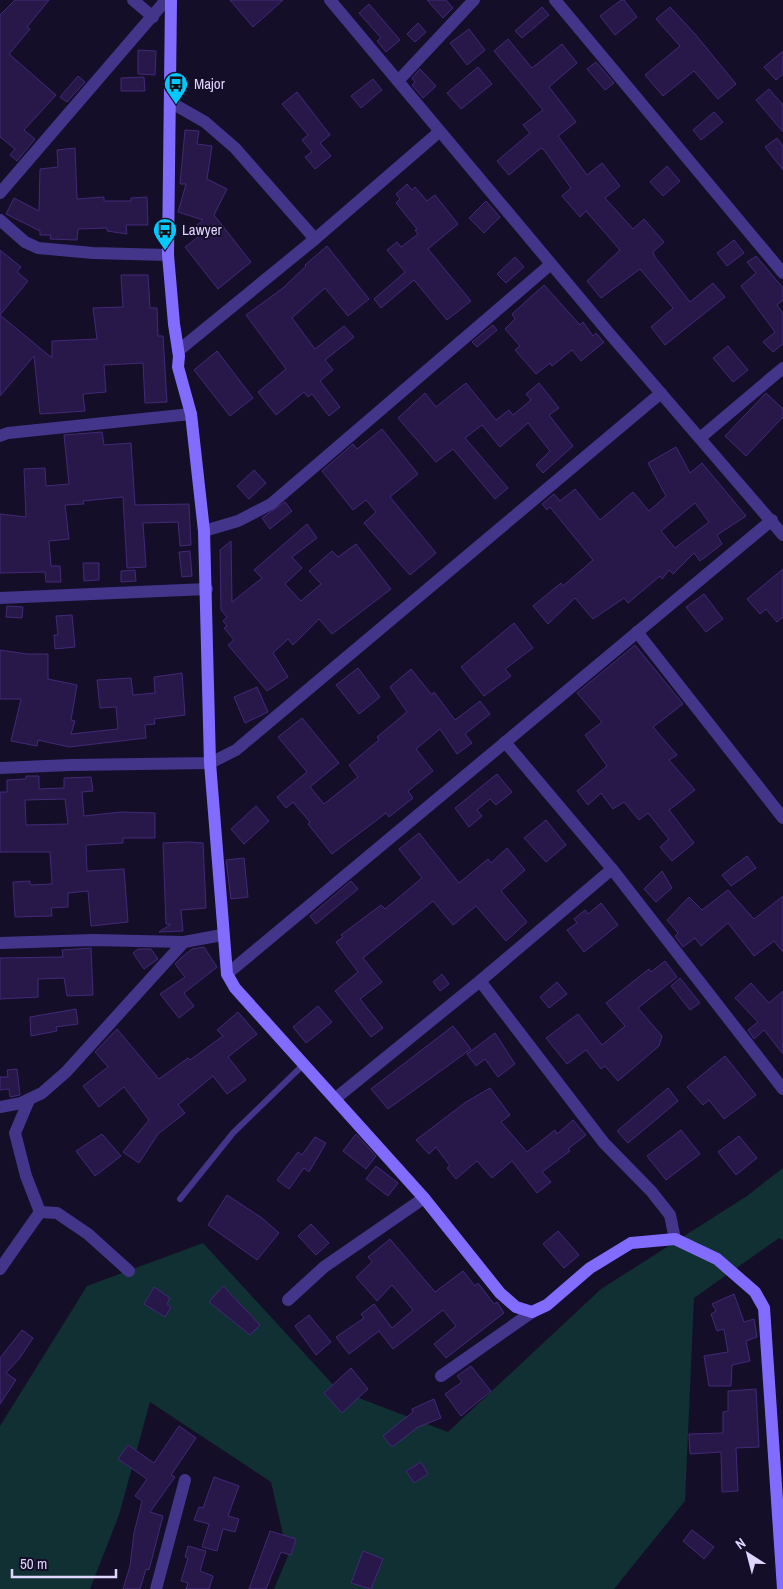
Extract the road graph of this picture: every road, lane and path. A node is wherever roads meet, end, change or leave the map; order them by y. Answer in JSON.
{"nodes":[{"id":1,"x":133,"y":0,"type":"edge"},
{"id":2,"x":166,"y":0,"type":"edge"},
{"id":3,"x":171,"y":0,"type":"edge"},
{"id":4,"x":330,"y":0,"type":"edge"},
{"id":5,"x":474,"y":0,"type":"edge"},
{"id":6,"x":554,"y":0,"type":"edge"},
{"id":7,"x":153,"y":17,"type":"junction"},
{"id":8,"x":398,"y":81,"type":"junction"},
{"id":9,"x":170,"y":102,"type":"junction"},
{"id":10,"x":439,"y":132,"type":"junction"},
{"id":11,"x":0,"y":193,"type":"edge"},
{"id":12,"x":0,"y":220,"type":"edge"},
{"id":13,"x":315,"y":239,"type":"junction"},
{"id":14,"x":168,"y":255,"type":"junction"},
{"id":15,"x":551,"y":264,"type":"junction"},
{"id":16,"x":783,"y":273,"type":"edge"},
{"id":17,"x":178,"y":351,"type":"junction"},
{"id":18,"x":783,"y":368,"type":"edge"},
{"id":19,"x":661,"y":393,"type":"junction"},
{"id":20,"x":191,"y":414,"type":"junction"},
{"id":21,"x":0,"y":436,"type":"edge"},
{"id":22,"x":700,"y":438,"type":"junction"},
{"id":23,"x":772,"y":520,"type":"junction"},
{"id":24,"x":204,"y":531,"type":"junction"},
{"id":25,"x":783,"y":535,"type":"edge"},
{"id":26,"x":207,"y":589,"type":"junction"},
{"id":27,"x":0,"y":598,"type":"edge"},
{"id":28,"x":637,"y":632,"type":"junction"},
{"id":29,"x":505,"y":742,"type":"junction"},
{"id":30,"x":210,"y":763,"type":"junction"},
{"id":31,"x":0,"y":768,"type":"edge"},
{"id":32,"x":783,"y":818,"type":"edge"},
{"id":33,"x":612,"y":869,"type":"junction"},
{"id":34,"x":222,"y":935,"type":"junction"},
{"id":35,"x":184,"y":942,"type":"junction"},
{"id":36,"x":0,"y":943,"type":"edge"},
{"id":37,"x":227,"y":974,"type":"junction"},
{"id":38,"x":480,"y":981,"type":"junction"},
{"id":39,"x":305,"y":1064,"type":"junction"},
{"id":40,"x":783,"y":1088,"type":"edge"},
{"id":41,"x":336,"y":1098,"type":"junction"},
{"id":42,"x":29,"y":1100,"type":"junction"},
{"id":43,"x":0,"y":1107,"type":"edge"},
{"id":44,"x":424,"y":1198,"type":"junction"},
{"id":45,"x":180,"y":1199,"type":"dead end"},
{"id":46,"x":40,"y":1212,"type":"junction"},
{"id":47,"x":675,"y":1239,"type":"junction"},
{"id":48,"x":0,"y":1269,"type":"edge"},
{"id":49,"x":129,"y":1271,"type":"dead end"},
{"id":50,"x":288,"y":1300,"type":"dead end"},
{"id":51,"x":532,"y":1312,"type":"junction"},
{"id":52,"x":442,"y":1376,"type":"dead end"},
{"id":53,"x":185,"y":1480,"type":"dead end"},
{"id":54,"x":156,"y":1589,"type":"edge"},
{"id":55,"x":783,"y":1589,"type":"edge"}],
"edges":[{"from":1,"to":7,"type":"street"},
{"from":2,"to":7,"type":"street"},
{"from":3,"to":9,"type":"street"},
{"from":4,"to":8,"type":"street"},
{"from":5,"to":8,"type":"street"},
{"from":6,"to":16,"type":"street"},
{"from":7,"to":11,"type":"street"},
{"from":8,"to":10,"type":"street"},
{"from":9,"to":13,"type":"street"},
{"from":9,"to":14,"type":"street"},
{"from":10,"to":13,"type":"street"},
{"from":10,"to":15,"type":"street"},
{"from":12,"to":14,"type":"street"},
{"from":13,"to":17,"type":"street"},
{"from":14,"to":17,"type":"street"},
{"from":15,"to":19,"type":"street"},
{"from":15,"to":24,"type":"street"},
{"from":17,"to":20,"type":"street"},
{"from":18,"to":22,"type":"street"},
{"from":19,"to":22,"type":"street"},
{"from":19,"to":30,"type":"street"},
{"from":20,"to":21,"type":"street"},
{"from":20,"to":24,"type":"street"},
{"from":22,"to":23,"type":"street"},
{"from":23,"to":25,"type":"street"},
{"from":23,"to":28,"type":"street"},
{"from":24,"to":26,"type":"street"},
{"from":26,"to":27,"type":"street"},
{"from":26,"to":30,"type":"street"},
{"from":28,"to":29,"type":"street"},
{"from":28,"to":32,"type":"street"},
{"from":29,"to":33,"type":"street"},
{"from":29,"to":37,"type":"street"},
{"from":30,"to":31,"type":"street"},
{"from":30,"to":34,"type":"street"},
{"from":33,"to":38,"type":"street"},
{"from":33,"to":40,"type":"street"},
{"from":34,"to":35,"type":"street"},
{"from":34,"to":37,"type":"street"},
{"from":35,"to":36,"type":"street"},
{"from":35,"to":42,"type":"street"},
{"from":37,"to":39,"type":"street"},
{"from":38,"to":41,"type":"street"},
{"from":38,"to":47,"type":"street"},
{"from":39,"to":41,"type":"street"},
{"from":39,"to":45,"type":"lane"},
{"from":41,"to":44,"type":"street"},
{"from":42,"to":43,"type":"street"},
{"from":42,"to":46,"type":"street"},
{"from":44,"to":50,"type":"street"},
{"from":44,"to":51,"type":"street"},
{"from":46,"to":48,"type":"street"},
{"from":46,"to":49,"type":"street"},
{"from":47,"to":51,"type":"street"},
{"from":47,"to":55,"type":"street"},
{"from":51,"to":52,"type":"street"},
{"from":53,"to":54,"type":"street"}]}
